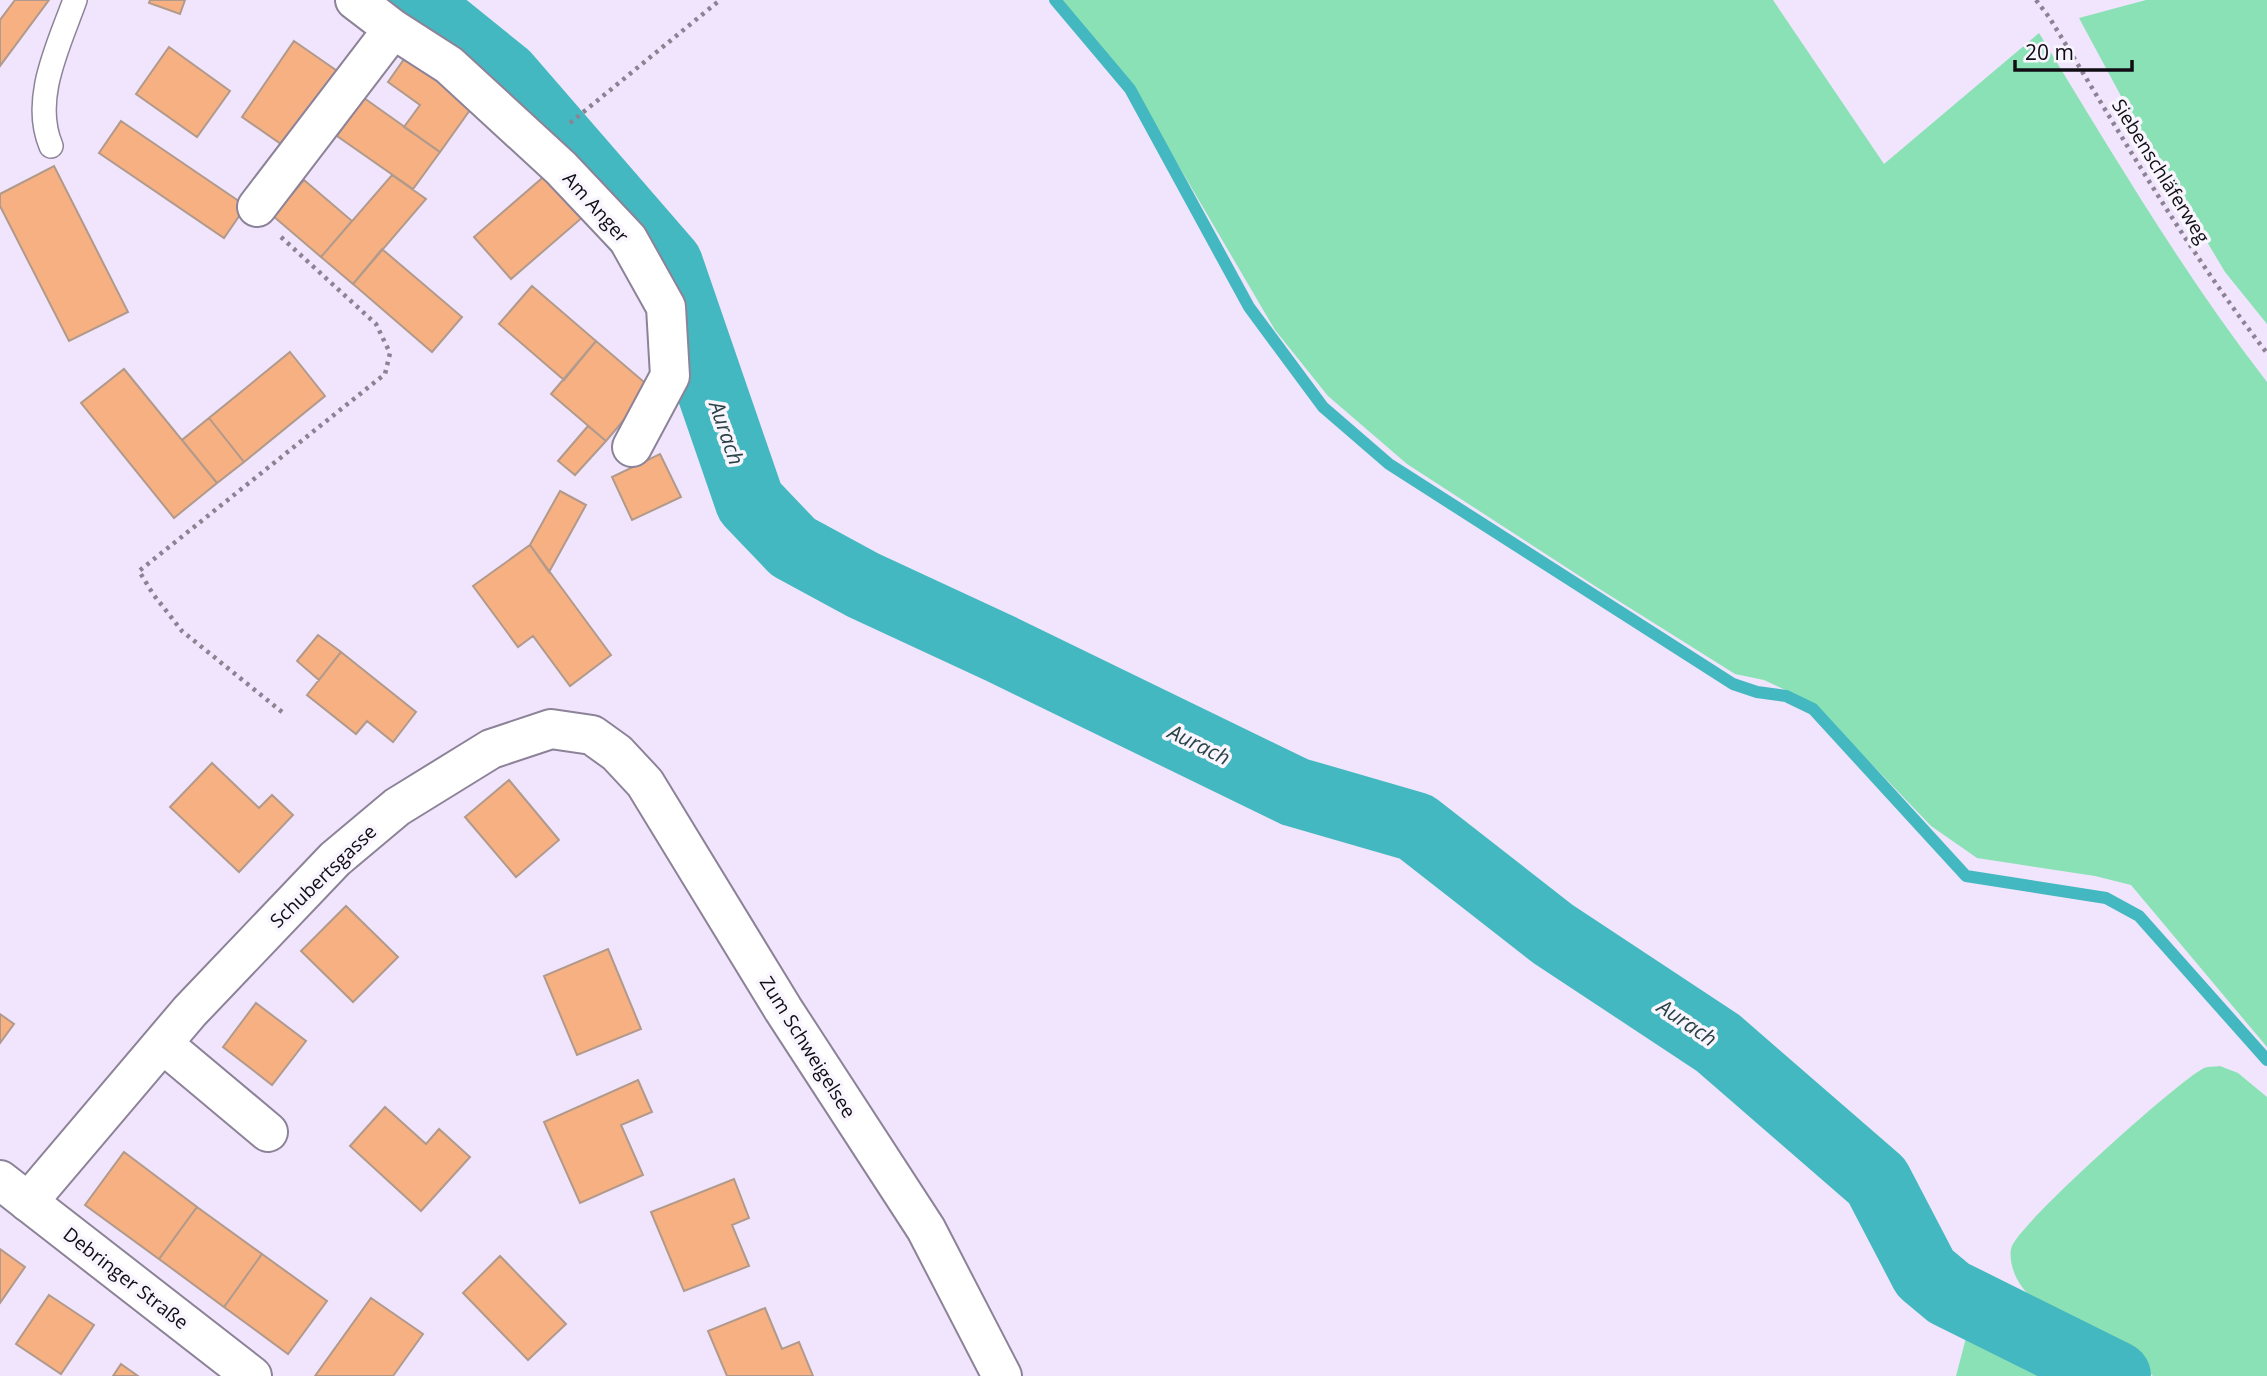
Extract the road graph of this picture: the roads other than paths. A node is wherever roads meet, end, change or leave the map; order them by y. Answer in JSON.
{"nodes":[{"id":1,"x":75,"y":0,"type":"edge"},
{"id":2,"x":355,"y":0,"type":"edge"},
{"id":3,"x":393,"y":29,"type":"junction"},
{"id":4,"x":51,"y":146,"type":"dead end"},
{"id":5,"x":257,"y":207,"type":"road end"},
{"id":6,"x":632,"y":447,"type":"dead end"},
{"id":7,"x":592,"y":734,"type":"joint"},
{"id":8,"x":163,"y":1044,"type":"junction"},
{"id":9,"x":268,"y":1132,"type":"dead end"},
{"id":10,"x":14,"y":1191,"type":"edge"},
{"id":11,"x":252,"y":1376,"type":"edge"},
{"id":12,"x":1002,"y":1376,"type":"edge"}],
"edges":[{"from":1,"to":4,"type":"lane"},
{"from":2,"to":3,"type":"street","name":"Am Anger"},
{"from":3,"to":5,"type":"street"},
{"from":3,"to":6,"type":"street","name":"Am Anger"},
{"from":7,"to":8,"type":"street","name":"Schubertsgasse"},
{"from":7,"to":12,"type":"street","name":"Zum Schweigelsee"},
{"from":8,"to":9,"type":"street"},
{"from":8,"to":10,"type":"street","name":"Schubertsgasse"},
{"from":10,"to":11,"type":"street","name":"Debringer Straße"}]}
